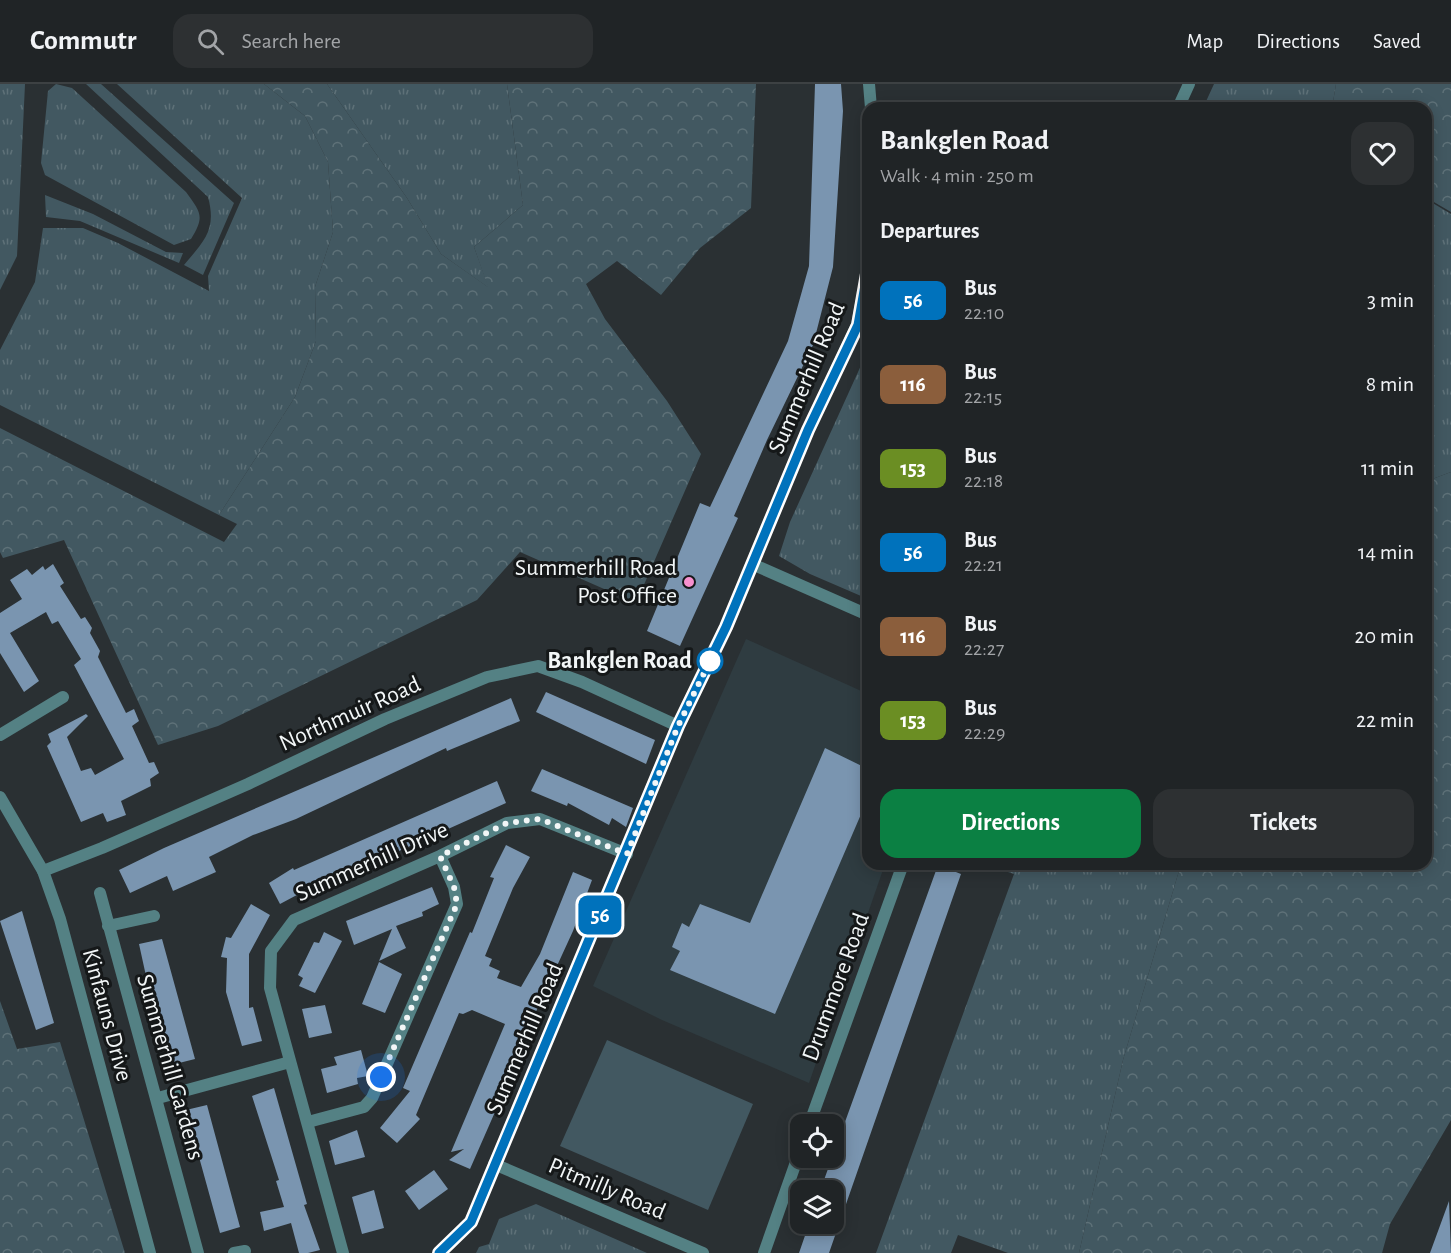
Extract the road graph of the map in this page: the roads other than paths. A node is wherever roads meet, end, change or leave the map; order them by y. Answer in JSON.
{"nodes":[{"id":1,"x":869,"y":84,"type":"edge"},
{"id":2,"x":1189,"y":84,"type":"edge"},
{"id":3,"x":870,"y":102,"type":"edge"},
{"id":4,"x":1181,"y":102,"type":"edge"},
{"id":5,"x":862,"y":302,"type":"edge"},
{"id":6,"x":752,"y":564,"type":"junction"},
{"id":7,"x":862,"y":612,"type":"edge"},
{"id":8,"x":63,"y":697,"type":"dead end"},
{"id":9,"x":678,"y":726,"type":"junction"},
{"id":10,"x":0,"y":735,"type":"edge"},
{"id":11,"x":0,"y":797,"type":"edge"},
{"id":12,"x":627,"y":854,"type":"junction"},
{"id":13,"x":440,"y":856,"type":"junction"},
{"id":14,"x":901,"y":870,"type":"edge"},
{"id":15,"x":43,"y":871,"type":"junction"},
{"id":16,"x":100,"y":893,"type":"dead end"},
{"id":17,"x":154,"y":916,"type":"dead end"},
{"id":18,"x":108,"y":926,"type":"junction"},
{"id":19,"x":290,"y":1062,"type":"junction"},
{"id":20,"x":158,"y":1098,"type":"junction"},
{"id":21,"x":813,"y":1114,"type":"edge"},
{"id":22,"x":308,"y":1122,"type":"junction"},
{"id":23,"x":494,"y":1164,"type":"junction"},
{"id":24,"x":794,"y":1168,"type":"edge"},
{"id":25,"x":150,"y":1253,"type":"edge"},
{"id":26,"x":198,"y":1253,"type":"edge"},
{"id":27,"x":343,"y":1253,"type":"edge"},
{"id":28,"x":439,"y":1253,"type":"edge"},
{"id":29,"x":703,"y":1253,"type":"edge"},
{"id":30,"x":764,"y":1253,"type":"edge"}],
"edges":[{"from":1,"to":3,"type":"street"},
{"from":2,"to":4,"type":"street"},
{"from":5,"to":6,"type":"street","name":"Summerhill Road"},
{"from":6,"to":7,"type":"street"},
{"from":6,"to":9,"type":"street","name":"Summerhill Road"},
{"from":8,"to":10,"type":"street"},
{"from":9,"to":12,"type":"street","name":"Summerhill Road"},
{"from":9,"to":15,"type":"street","name":"Northmuir Road"},
{"from":11,"to":15,"type":"street","name":"Kinfauns Drive"},
{"from":12,"to":13,"type":"street","name":"Summerhill Drive"},
{"from":12,"to":23,"type":"street","name":"Summerhill Road"},
{"from":13,"to":19,"type":"street","name":"Summerhill Drive"},
{"from":13,"to":22,"type":"street"},
{"from":14,"to":21,"type":"street","name":"Drummore Road"},
{"from":15,"to":25,"type":"street","name":"Kinfauns Drive"},
{"from":16,"to":18,"type":"street","name":"Summerhill Gardens"},
{"from":17,"to":18,"type":"street"},
{"from":18,"to":20,"type":"street","name":"Summerhill Gardens"},
{"from":19,"to":20,"type":"street"},
{"from":19,"to":22,"type":"street","name":"Summerhill Drive"},
{"from":20,"to":26,"type":"street","name":"Summerhill Gardens"},
{"from":22,"to":27,"type":"street","name":"Summerhill Drive"},
{"from":23,"to":28,"type":"street","name":"Summerhill Road"},
{"from":23,"to":29,"type":"street","name":"Pitmilly Road"},
{"from":24,"to":30,"type":"street"}]}
